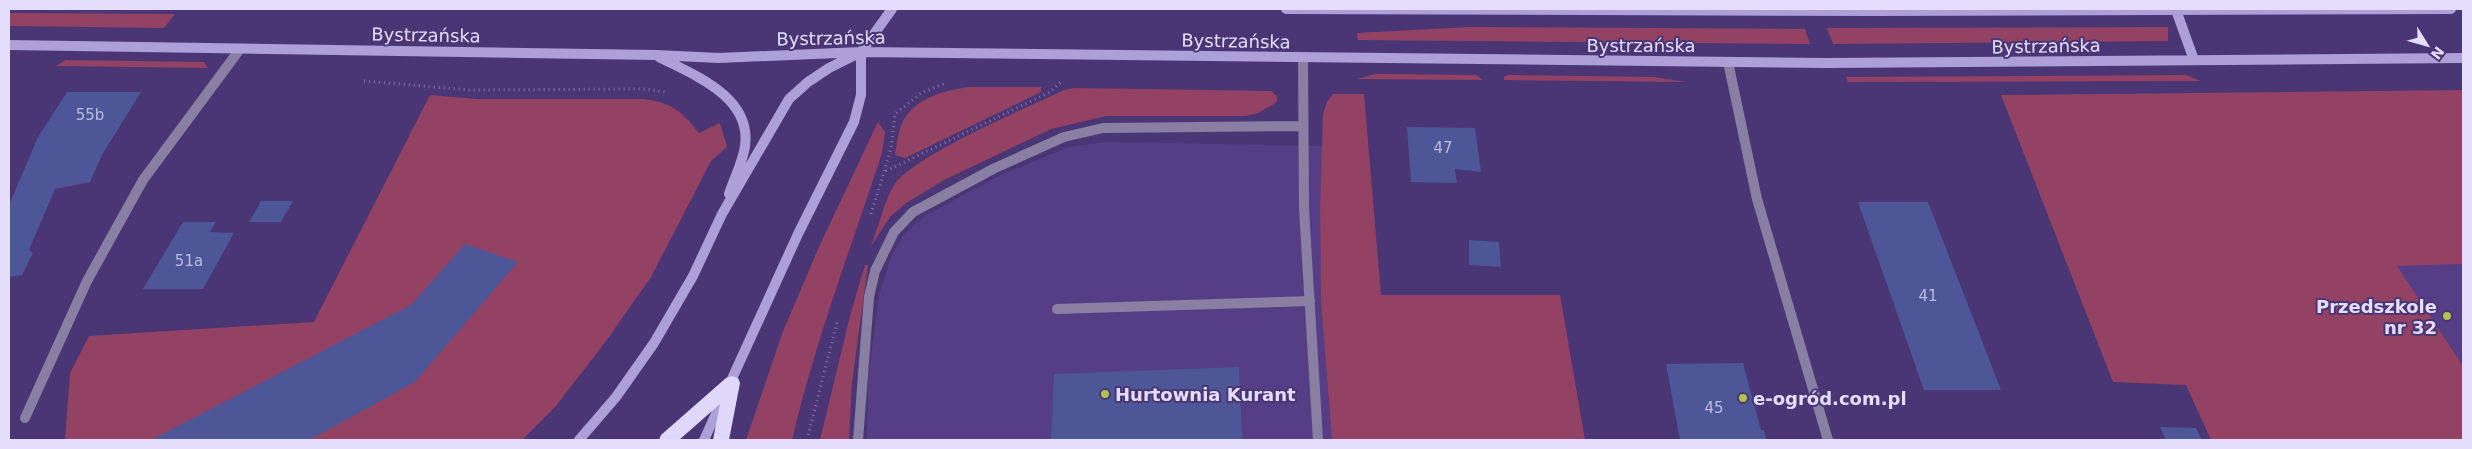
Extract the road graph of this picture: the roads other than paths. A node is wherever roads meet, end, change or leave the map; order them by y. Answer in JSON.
{"nodes":[{"id":1,"x":892,"y":9,"type":"edge"},
{"id":2,"x":1286,"y":9,"type":"edge"},
{"id":3,"x":2451,"y":9,"type":"edge"},
{"id":4,"x":2176,"y":10,"type":"junction"},
{"id":5,"x":9,"y":45,"type":"edge"},
{"id":6,"x":240,"y":49,"type":"junction"},
{"id":7,"x":861,"y":52,"type":"junction"},
{"id":8,"x":656,"y":55,"type":"junction"},
{"id":9,"x":1302,"y":58,"type":"junction"},
{"id":10,"x":2463,"y":58,"type":"edge"},
{"id":11,"x":2194,"y":60,"type":"junction"},
{"id":12,"x":1728,"y":62,"type":"junction"},
{"id":13,"x":1303,"y":126,"type":"junction"},
{"id":14,"x":722,"y":214,"type":"junction"},
{"id":15,"x":1310,"y":301,"type":"junction"},
{"id":16,"x":1057,"y":309,"type":"dead end"},
{"id":17,"x":732,"y":383,"type":"junction"},
{"id":18,"x":25,"y":418,"type":"dead end"},
{"id":19,"x":579,"y":440,"type":"edge"},
{"id":20,"x":667,"y":440,"type":"edge"},
{"id":21,"x":704,"y":440,"type":"edge"},
{"id":22,"x":721,"y":440,"type":"edge"},
{"id":23,"x":858,"y":440,"type":"edge"},
{"id":24,"x":1318,"y":440,"type":"edge"},
{"id":25,"x":1828,"y":440,"type":"edge"}],
"edges":[{"from":1,"to":7,"type":"main road"},
{"from":2,"to":4,"type":"main road","name":"Bystrzańska"},
{"from":3,"to":4,"type":"main road","name":"Bystrzańska"},
{"from":4,"to":11,"type":"main road"},
{"from":5,"to":6,"type":"main road","name":"Bystrzańska"},
{"from":6,"to":8,"type":"main road","name":"Bystrzańska"},
{"from":6,"to":18,"type":"lane"},
{"from":7,"to":8,"type":"main road","name":"Bystrzańska"},
{"from":7,"to":9,"type":"main road","name":"Bystrzańska"},
{"from":7,"to":14,"type":"main road"},
{"from":7,"to":17,"type":"main road"},
{"from":8,"to":14,"type":"main road"},
{"from":9,"to":12,"type":"main road","name":"Bystrzańska"},
{"from":9,"to":13,"type":"lane"},
{"from":10,"to":11,"type":"main road","name":"Bystrzańska"},
{"from":11,"to":12,"type":"main road","name":"Bystrzańska"},
{"from":12,"to":25,"type":"lane"},
{"from":13,"to":15,"type":"lane"},
{"from":13,"to":23,"type":"lane"},
{"from":14,"to":19,"type":"main road"},
{"from":15,"to":16,"type":"lane"},
{"from":15,"to":24,"type":"lane"},
{"from":17,"to":20,"type":"highway"},
{"from":17,"to":21,"type":"main road"},
{"from":17,"to":22,"type":"highway"}]}
